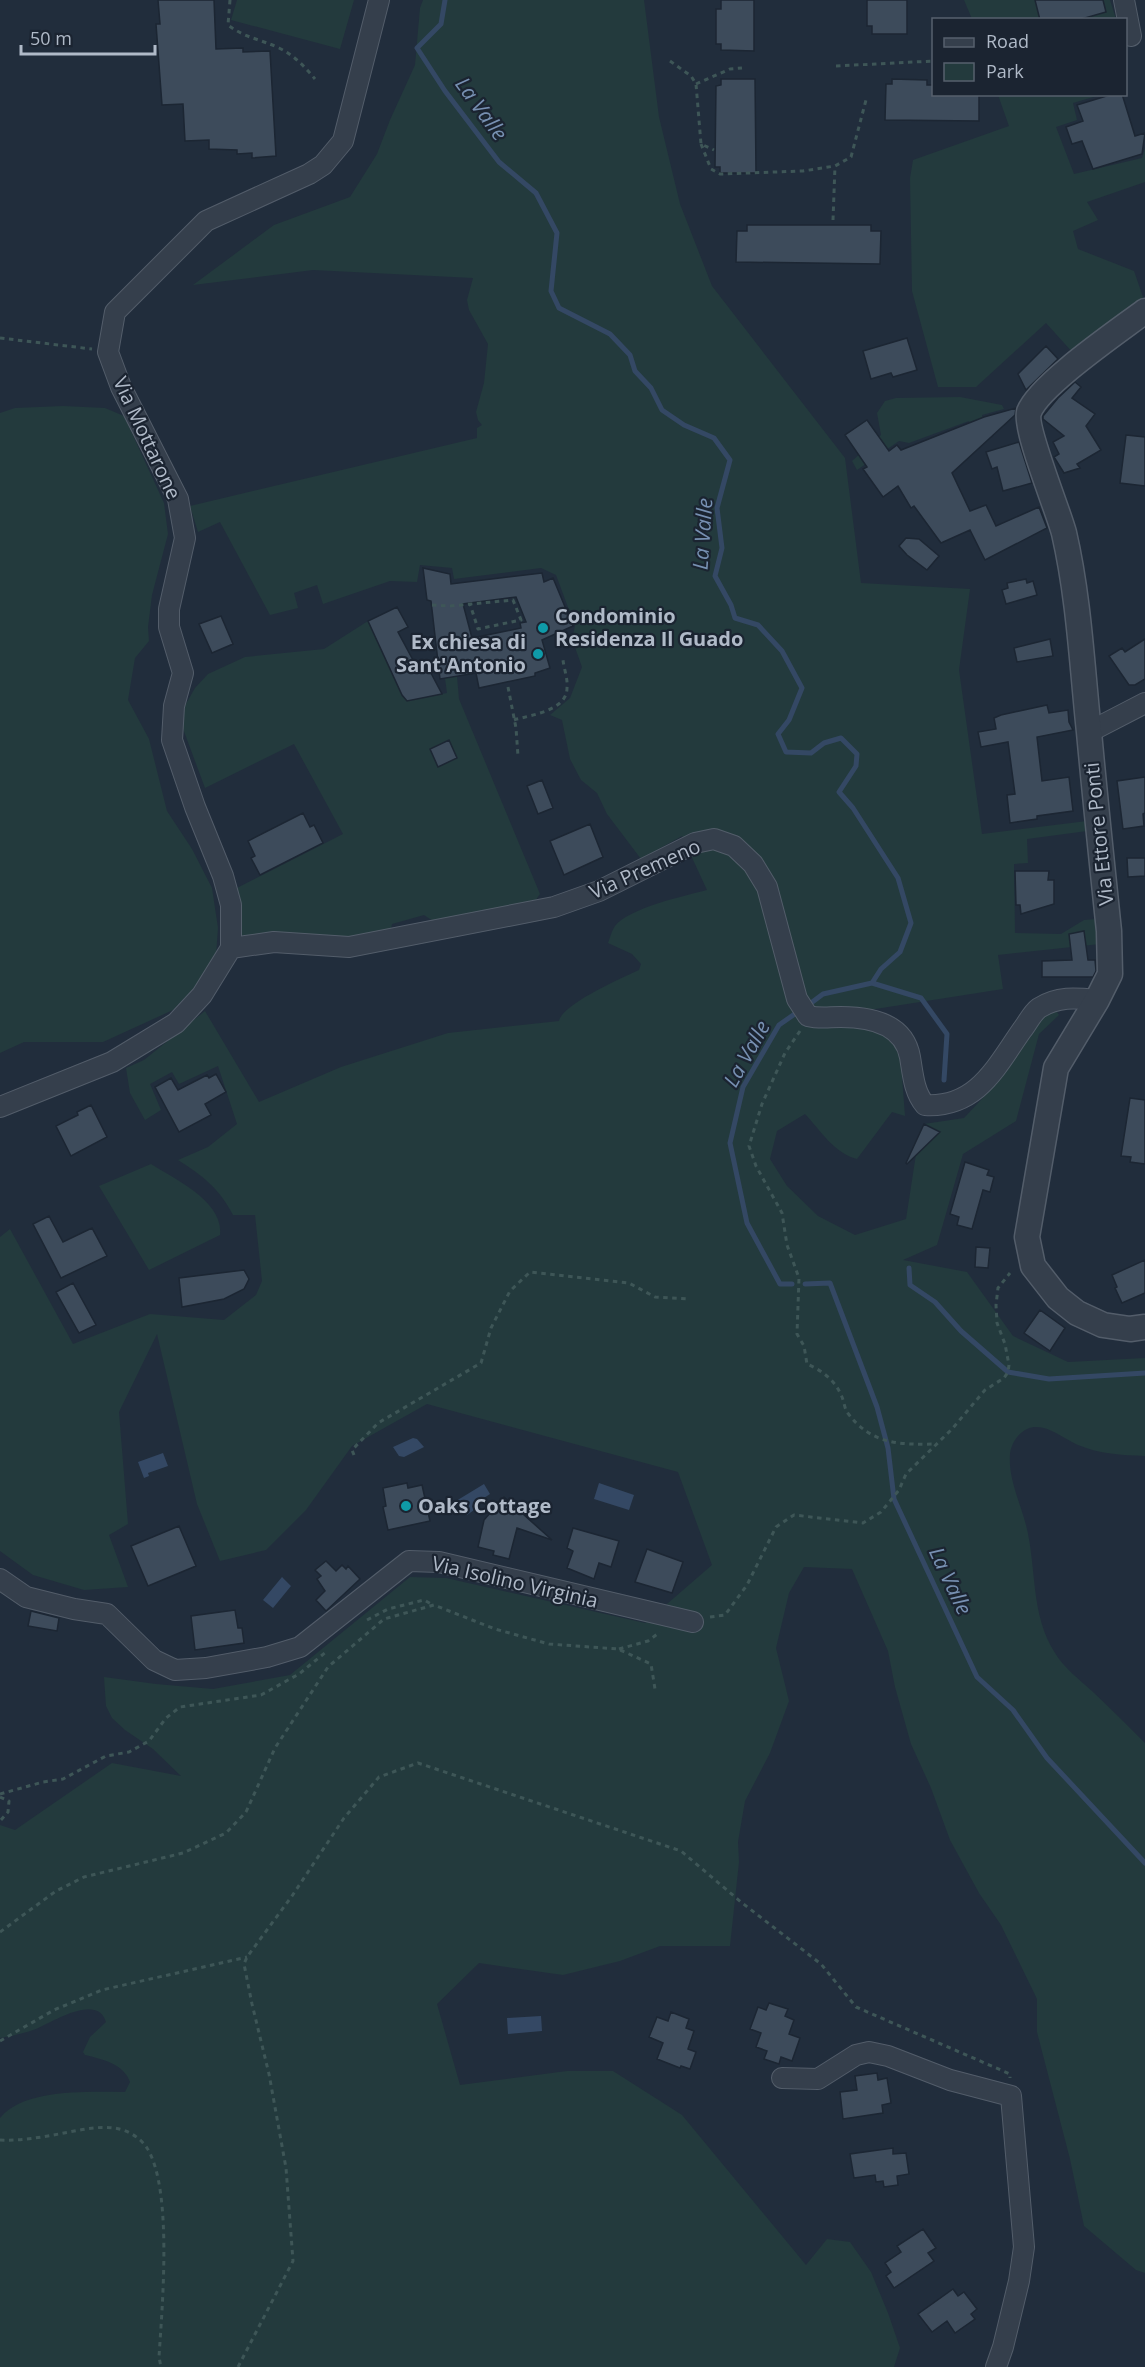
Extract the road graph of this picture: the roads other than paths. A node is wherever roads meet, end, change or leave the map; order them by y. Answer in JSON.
{"nodes":[{"id":1,"x":379,"y":0,"type":"edge"},
{"id":2,"x":1124,"y":0,"type":"edge"},
{"id":3,"x":1131,"y":36,"type":"dead end"},
{"id":4,"x":1145,"y":311,"type":"edge"},
{"id":5,"x":1145,"y":703,"type":"edge"},
{"id":6,"x":1089,"y":732,"type":"junction"},
{"id":7,"x":231,"y":948,"type":"junction"},
{"id":8,"x":1097,"y":1000,"type":"junction"},
{"id":9,"x":0,"y":1107,"type":"edge"},
{"id":10,"x":1145,"y":1328,"type":"edge"},
{"id":11,"x":0,"y":1578,"type":"edge"},
{"id":12,"x":685,"y":1620,"type":"road end"},
{"id":13,"x":782,"y":2078,"type":"dead end"},
{"id":14,"x":996,"y":2367,"type":"edge"}],
"edges":[{"from":1,"to":7,"type":"street","name":"Via Mottarone"},
{"from":2,"to":3,"type":"street"},
{"from":4,"to":6,"type":"street","name":"Via Ettore Ponti"},
{"from":5,"to":6,"type":"street"},
{"from":6,"to":8,"type":"street","name":"Via Ettore Ponti"},
{"from":7,"to":8,"type":"street","name":"Via Premeno"},
{"from":7,"to":9,"type":"street"},
{"from":8,"to":10,"type":"street","name":"Via Ettore Ponti"},
{"from":11,"to":12,"type":"street","name":"Via Isolino Virginia"},
{"from":13,"to":14,"type":"street"}]}
